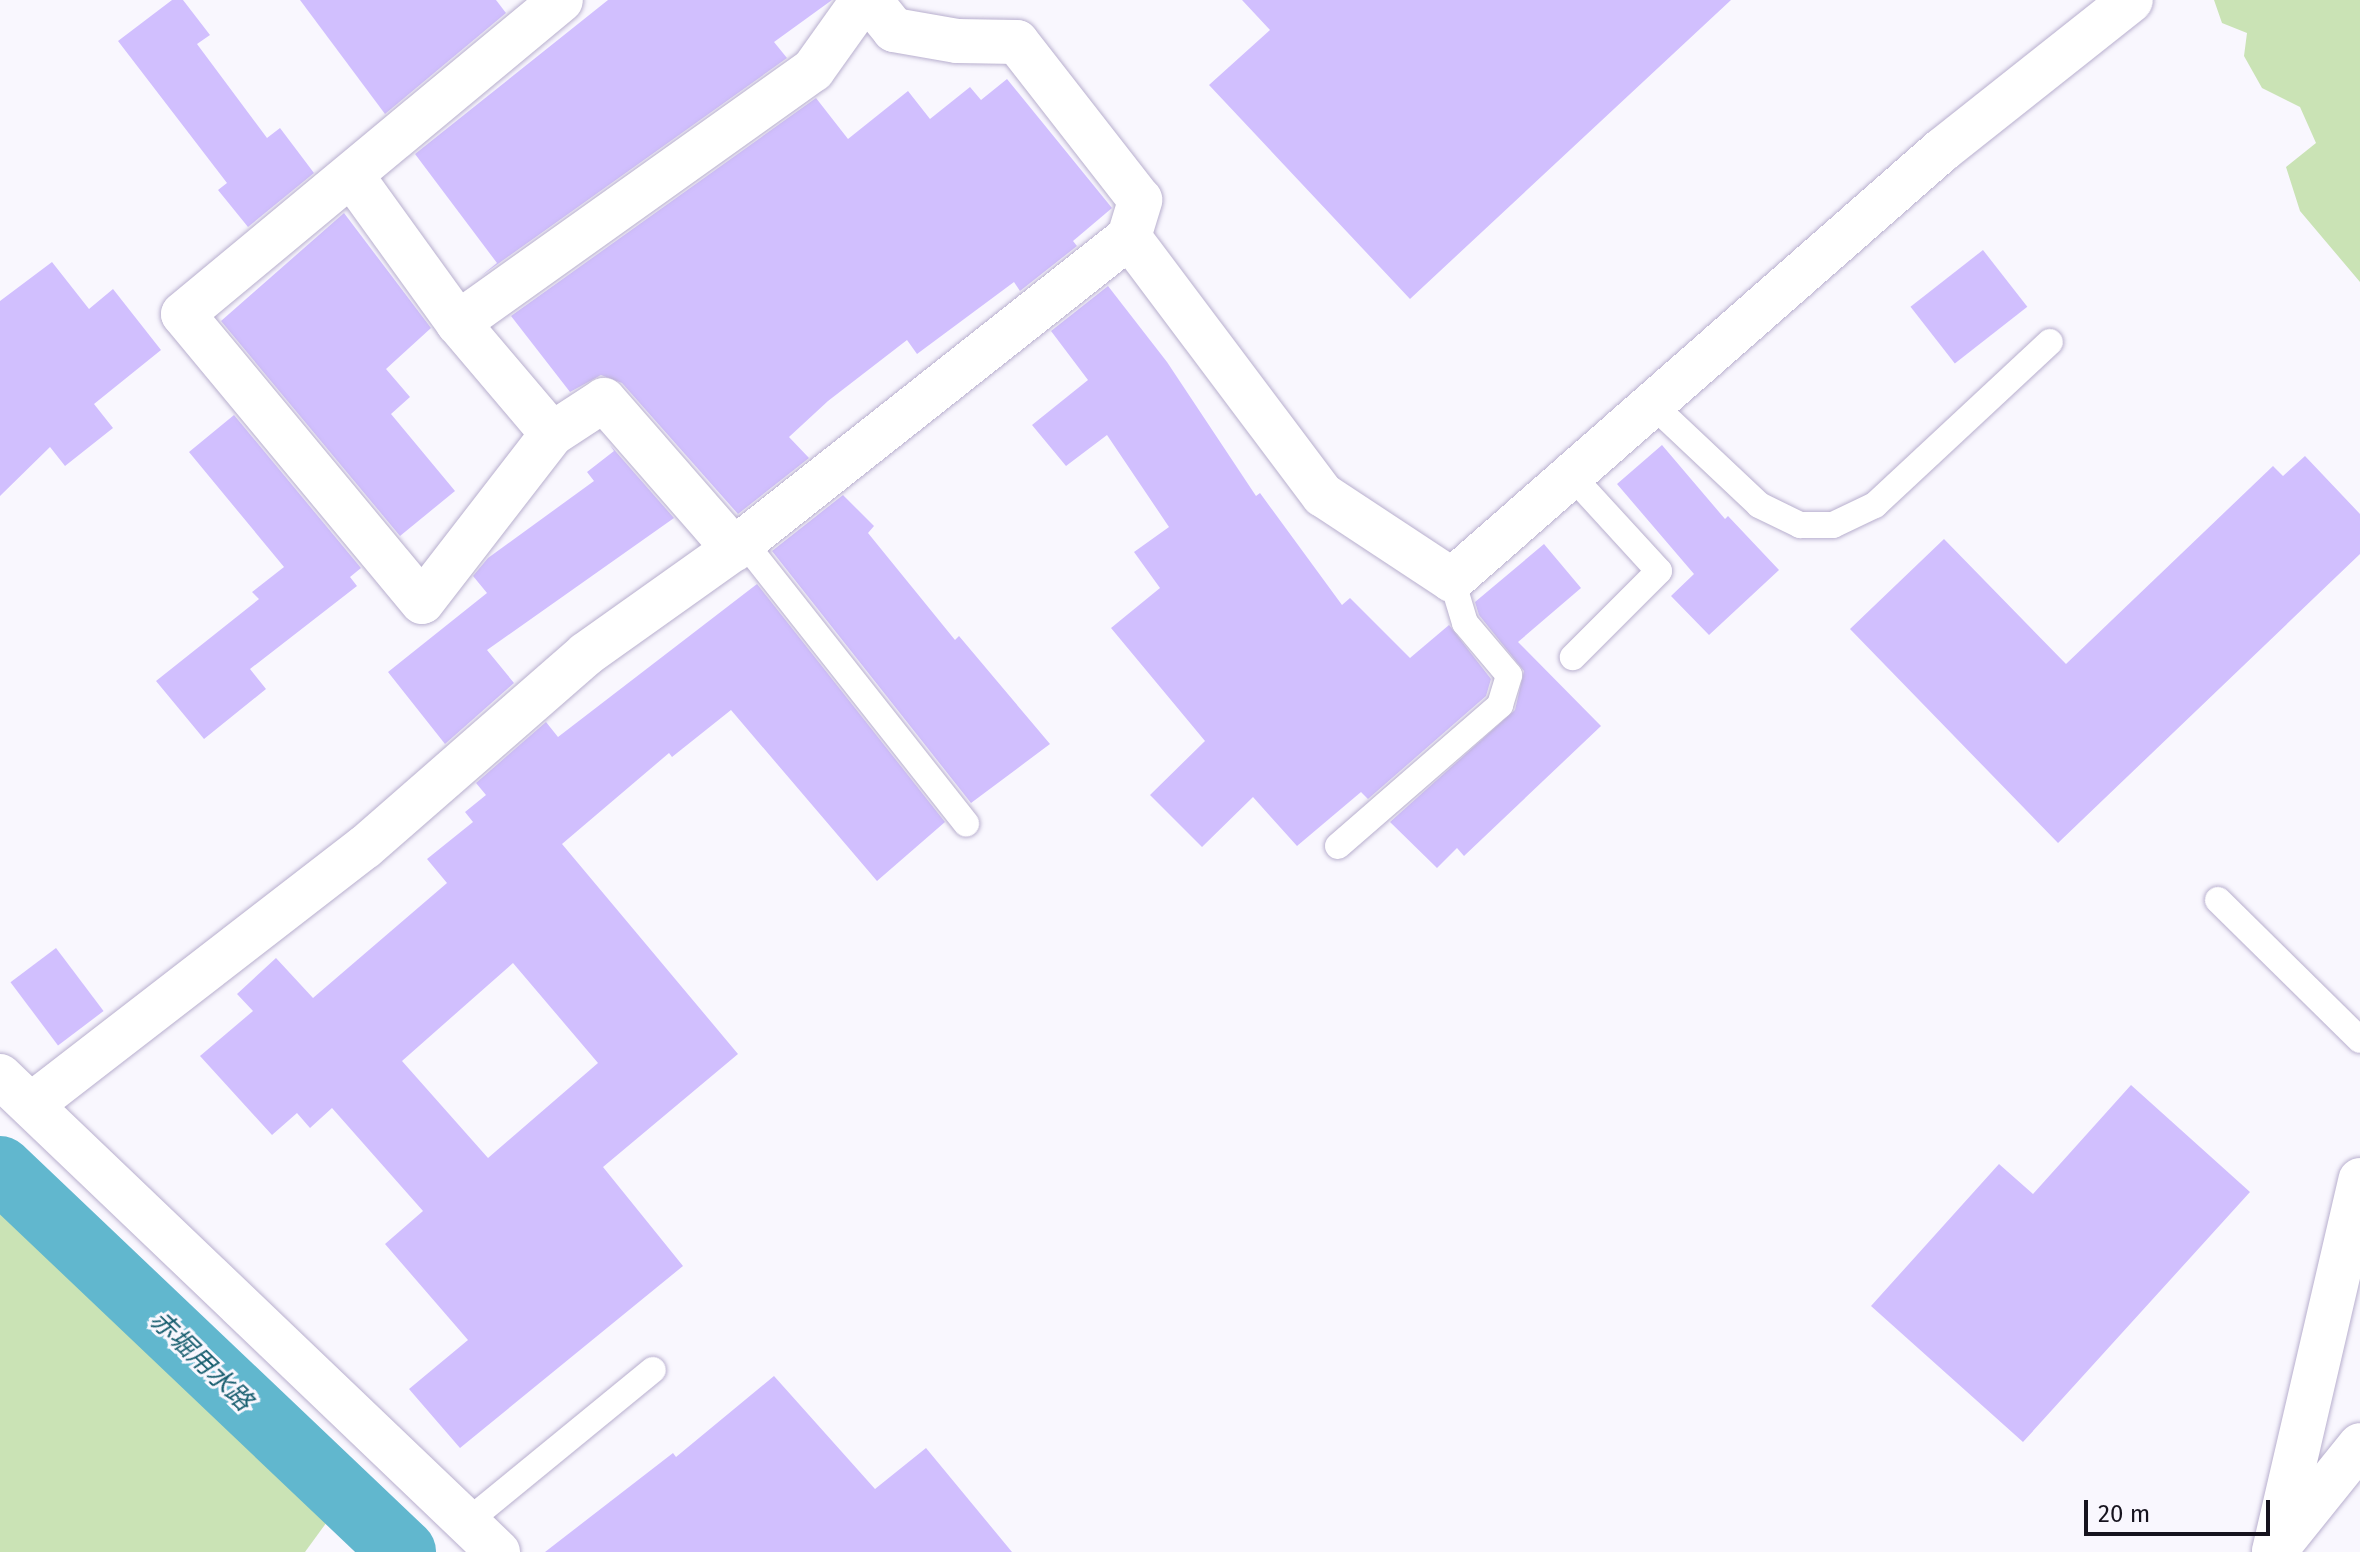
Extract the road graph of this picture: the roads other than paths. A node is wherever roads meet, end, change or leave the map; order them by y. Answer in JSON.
{"nodes":[{"id":1,"x":561,"y":0,"type":"edge"},
{"id":2,"x":863,"y":0,"type":"edge"},
{"id":3,"x":870,"y":0,"type":"edge"},
{"id":4,"x":2131,"y":0,"type":"edge"},
{"id":5,"x":352,"y":176,"type":"junction"},
{"id":6,"x":1129,"y":237,"type":"junction"},
{"id":7,"x":458,"y":323,"type":"junction"},
{"id":8,"x":2050,"y":342,"type":"dead end"},
{"id":9,"x":1652,"y":404,"type":"junction"},
{"id":10,"x":552,"y":434,"type":"junction"},
{"id":11,"x":1571,"y":475,"type":"junction"},
{"id":12,"x":738,"y":545,"type":"junction"},
{"id":13,"x":1452,"y":580,"type":"junction"},
{"id":14,"x":1573,"y":657,"type":"dead end"},
{"id":15,"x":966,"y":823,"type":"dead end"},
{"id":16,"x":1338,"y":846,"type":"dead end"},
{"id":17,"x":2218,"y":900,"type":"dead end"},
{"id":18,"x":2360,"y":1040,"type":"edge"},
{"id":19,"x":15,"y":1090,"type":"edge"},
{"id":20,"x":2360,"y":1180,"type":"edge"},
{"id":21,"x":653,"y":1370,"type":"dead end"},
{"id":22,"x":2360,"y":1445,"type":"edge"},
{"id":23,"x":467,"y":1522,"type":"junction"},
{"id":24,"x":498,"y":1552,"type":"edge"},
{"id":25,"x":2274,"y":1552,"type":"edge"}],
"edges":[{"from":1,"to":5,"type":"street"},
{"from":2,"to":7,"type":"street"},
{"from":3,"to":6,"type":"street"},
{"from":4,"to":9,"type":"street"},
{"from":5,"to":7,"type":"street"},
{"from":5,"to":10,"type":"street"},
{"from":6,"to":12,"type":"street"},
{"from":6,"to":13,"type":"street"},
{"from":7,"to":10,"type":"street"},
{"from":8,"to":9,"type":"lane"},
{"from":9,"to":11,"type":"street"},
{"from":10,"to":12,"type":"street"},
{"from":11,"to":13,"type":"street"},
{"from":11,"to":14,"type":"lane"},
{"from":12,"to":15,"type":"lane"},
{"from":12,"to":19,"type":"street"},
{"from":13,"to":16,"type":"lane"},
{"from":17,"to":18,"type":"lane"},
{"from":19,"to":23,"type":"street"},
{"from":20,"to":25,"type":"street"},
{"from":21,"to":23,"type":"lane"},
{"from":22,"to":25,"type":"street"},
{"from":23,"to":24,"type":"street"}]}
